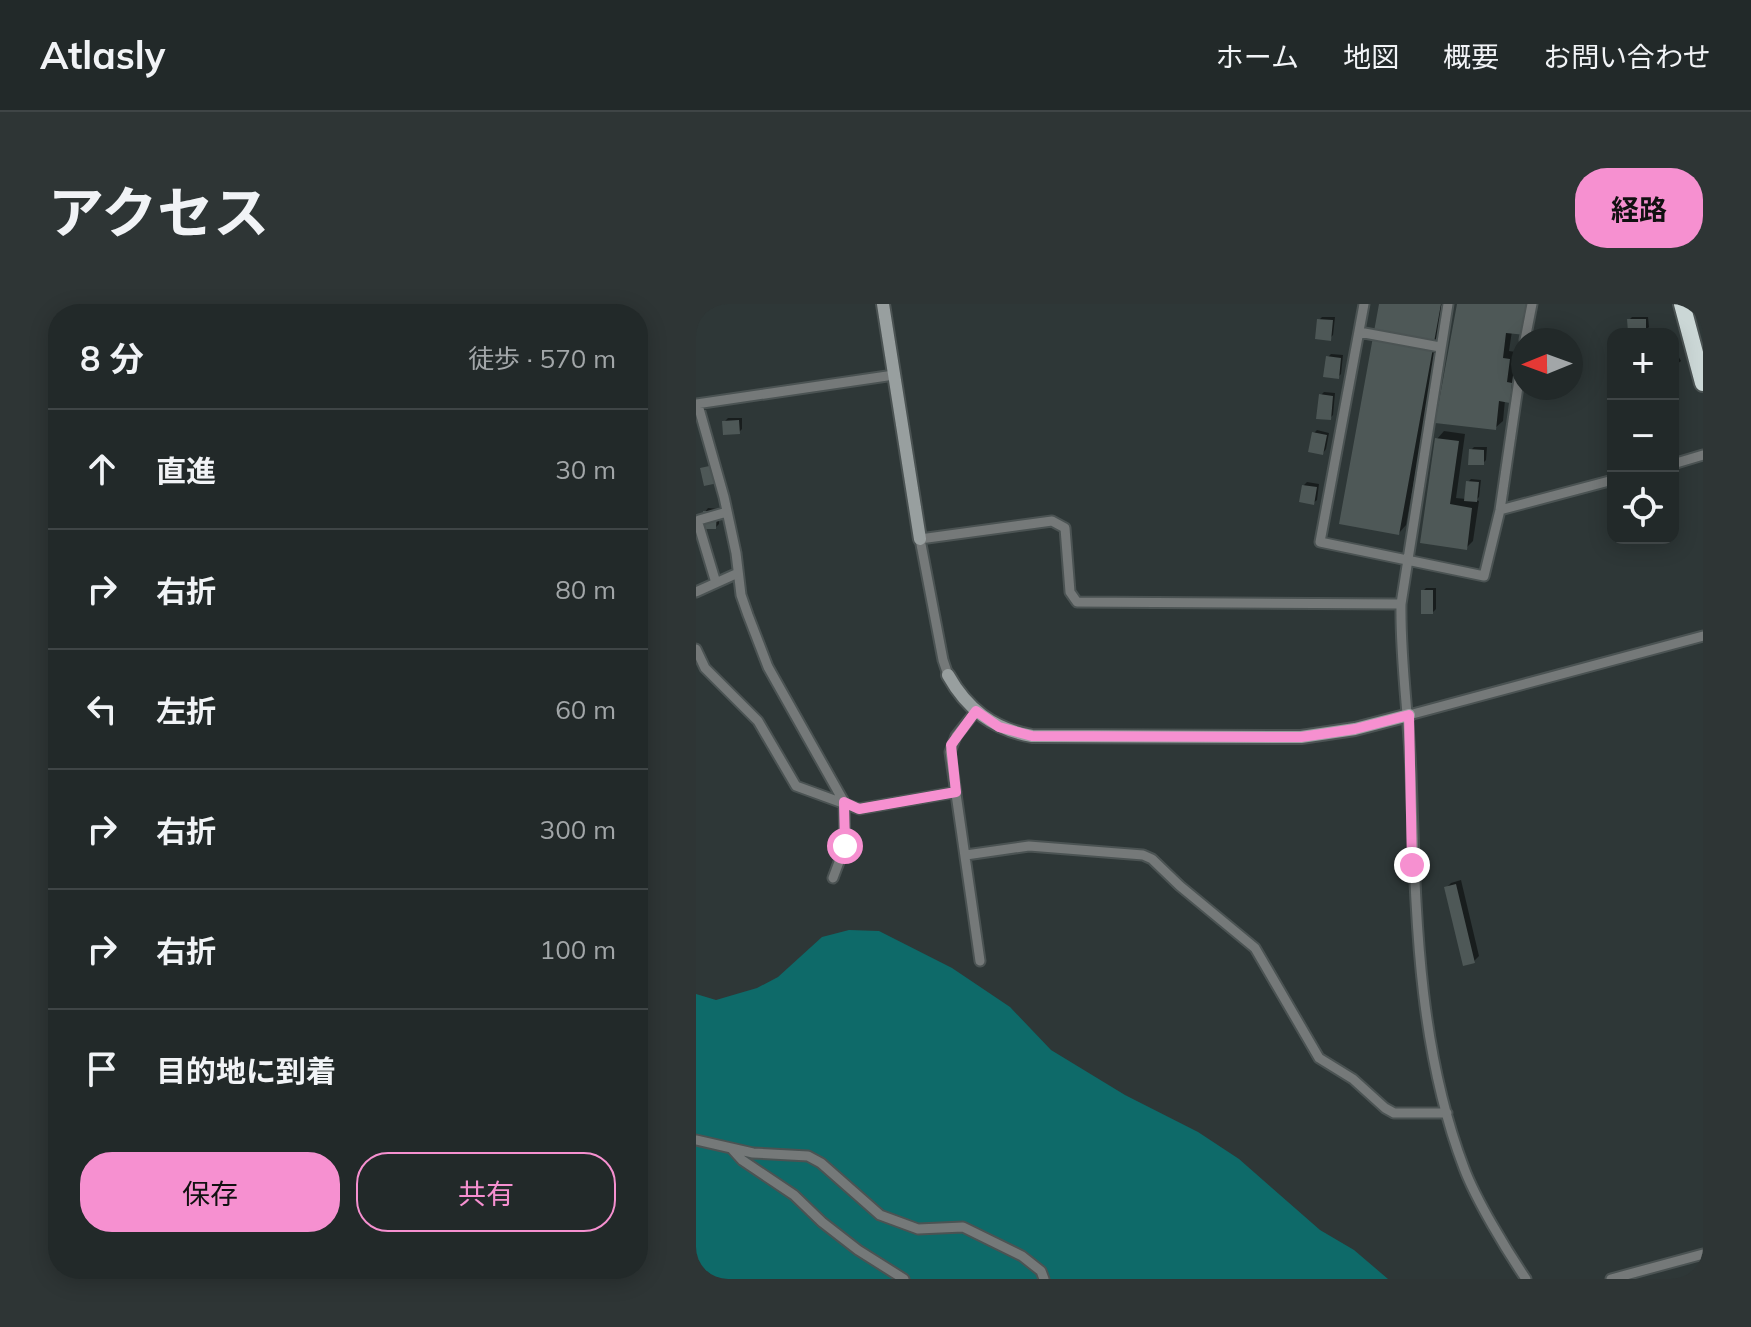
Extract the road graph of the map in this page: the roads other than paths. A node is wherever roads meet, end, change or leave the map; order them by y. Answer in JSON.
{"nodes":[{"id":1,"x":883,"y":304,"type":"edge"},
{"id":2,"x":1364,"y":304,"type":"edge"},
{"id":3,"x":1448,"y":304,"type":"edge"},
{"id":4,"x":1532,"y":304,"type":"edge"},
{"id":5,"x":1682,"y":304,"type":"edge"},
{"id":6,"x":1527,"y":328,"type":"edge"},
{"id":7,"x":1359,"y":332,"type":"junction"},
{"id":8,"x":1440,"y":347,"type":"junction"},
{"id":9,"x":894,"y":375,"type":"junction"},
{"id":10,"x":1703,"y":383,"type":"edge"},
{"id":11,"x":1516,"y":400,"type":"edge"},
{"id":12,"x":697,"y":404,"type":"edge"},
{"id":13,"x":1703,"y":455,"type":"edge"},
{"id":14,"x":1679,"y":462,"type":"edge"},
{"id":15,"x":1607,"y":482,"type":"edge"},
{"id":16,"x":1500,"y":510,"type":"junction"},
{"id":17,"x":727,"y":512,"type":"junction"},
{"id":18,"x":920,"y":539,"type":"junction"},
{"id":19,"x":1408,"y":560,"type":"junction"},
{"id":20,"x":738,"y":573,"type":"junction"},
{"id":21,"x":716,"y":583,"type":"junction"},
{"id":22,"x":696,"y":592,"type":"edge"},
{"id":23,"x":1401,"y":604,"type":"junction"},
{"id":24,"x":1703,"y":636,"type":"edge"},
{"id":25,"x":696,"y":649,"type":"edge"},
{"id":26,"x":948,"y":675,"type":"joint"},
{"id":27,"x":976,"y":711,"type":"junction"},
{"id":28,"x":1409,"y":715,"type":"junction"},
{"id":29,"x":956,"y":792,"type":"junction"},
{"id":30,"x":844,"y":802,"type":"junction"},
{"id":31,"x":966,"y":855,"type":"junction"},
{"id":32,"x":833,"y":878,"type":"dead end"},
{"id":33,"x":980,"y":961,"type":"dead end"},
{"id":34,"x":1447,"y":1113,"type":"junction"},
{"id":35,"x":696,"y":1140,"type":"edge"},
{"id":36,"x":731,"y":1149,"type":"junction"},
{"id":37,"x":1703,"y":1254,"type":"edge"},
{"id":38,"x":904,"y":1279,"type":"edge"},
{"id":39,"x":1044,"y":1279,"type":"edge"},
{"id":40,"x":1526,"y":1279,"type":"edge"},
{"id":41,"x":1611,"y":1279,"type":"edge"}],
"edges":[{"from":1,"to":9,"type":"street"},
{"from":2,"to":7,"type":"street"},
{"from":3,"to":8,"type":"street"},
{"from":4,"to":6,"type":"street"},
{"from":5,"to":10,"type":"highway"},
{"from":7,"to":8,"type":"street"},
{"from":7,"to":19,"type":"street"},
{"from":8,"to":19,"type":"street"},
{"from":9,"to":12,"type":"street"},
{"from":9,"to":18,"type":"street"},
{"from":11,"to":16,"type":"street"},
{"from":12,"to":17,"type":"street"},
{"from":13,"to":14,"type":"street"},
{"from":15,"to":16,"type":"street"},
{"from":16,"to":19,"type":"street"},
{"from":17,"to":20,"type":"street"},
{"from":17,"to":21,"type":"street"},
{"from":18,"to":23,"type":"street"},
{"from":18,"to":26,"type":"street"},
{"from":19,"to":23,"type":"street"},
{"from":20,"to":21,"type":"street"},
{"from":20,"to":30,"type":"street"},
{"from":21,"to":22,"type":"street"},
{"from":23,"to":28,"type":"street"},
{"from":24,"to":28,"type":"street"},
{"from":25,"to":30,"type":"street"},
{"from":26,"to":27,"type":"street"},
{"from":27,"to":28,"type":"street"},
{"from":27,"to":29,"type":"street"},
{"from":28,"to":34,"type":"street"},
{"from":29,"to":30,"type":"street"},
{"from":29,"to":31,"type":"street"},
{"from":30,"to":32,"type":"street"},
{"from":31,"to":33,"type":"street"},
{"from":31,"to":34,"type":"street"},
{"from":34,"to":40,"type":"street"},
{"from":35,"to":36,"type":"street"},
{"from":36,"to":38,"type":"street"},
{"from":36,"to":39,"type":"street"},
{"from":37,"to":41,"type":"street"}]}
